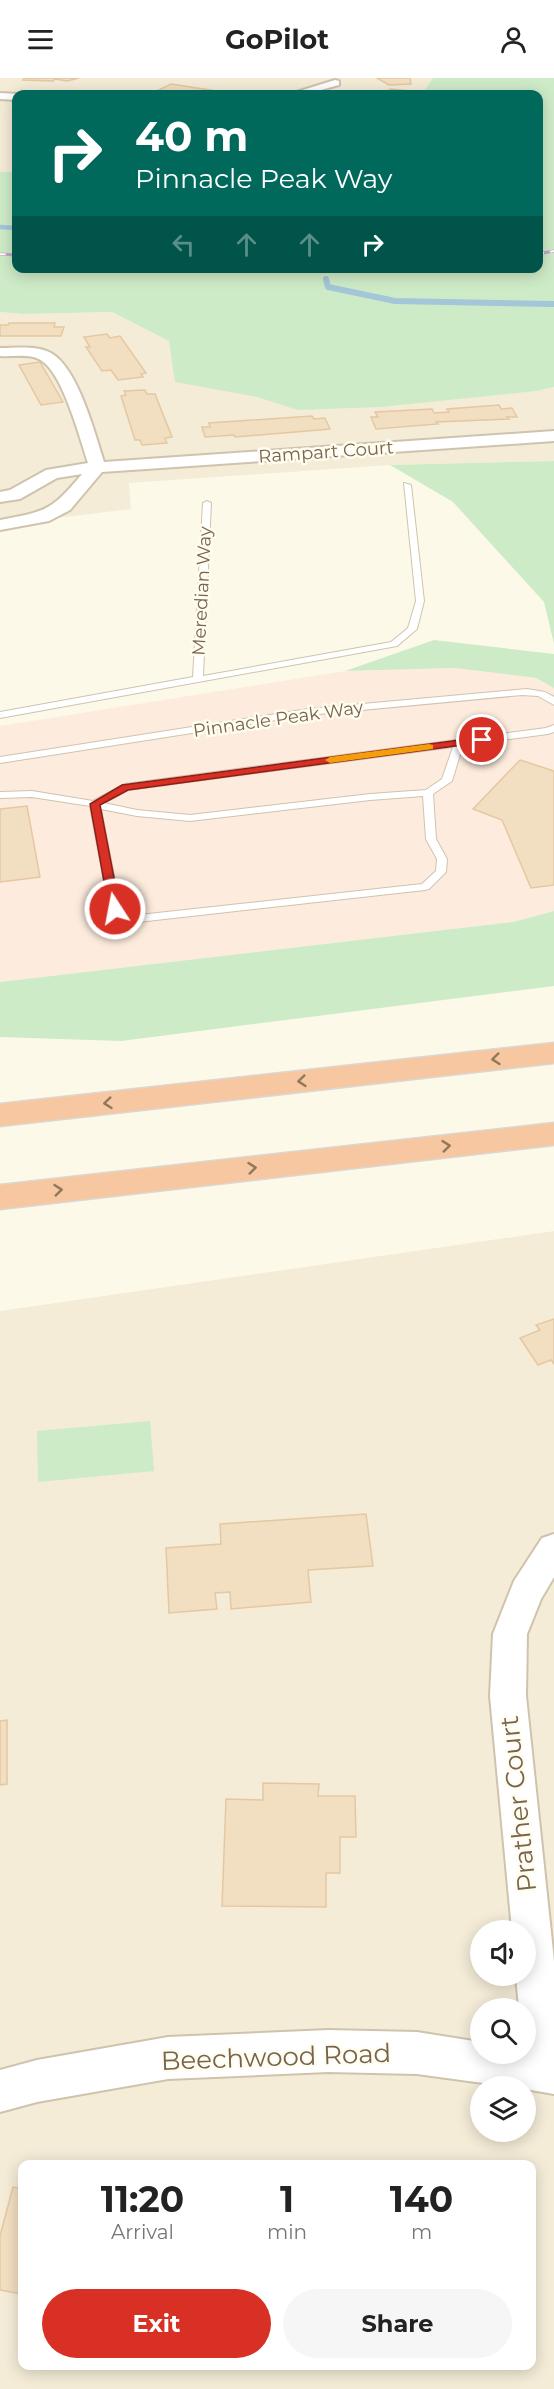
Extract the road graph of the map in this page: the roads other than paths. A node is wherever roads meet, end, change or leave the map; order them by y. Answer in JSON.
{"nodes":[{"id":1,"x":335,"y":83,"type":"dead end"},
{"id":2,"x":310,"y":90,"type":"edge"},
{"id":3,"x":0,"y":352,"type":"edge"},
{"id":4,"x":554,"y":436,"type":"edge"},
{"id":5,"x":97,"y":467,"type":"junction"},
{"id":6,"x":407,"y":484,"type":"dead end"},
{"id":7,"x":0,"y":497,"type":"edge"},
{"id":8,"x":207,"y":502,"type":"dead end"},
{"id":9,"x":0,"y":525,"type":"edge"},
{"id":10,"x":198,"y":678,"type":"junction"},
{"id":11,"x":554,"y":702,"type":"edge"},
{"id":12,"x":0,"y":715,"type":"edge"},
{"id":13,"x":554,"y":728,"type":"edge"},
{"id":14,"x":459,"y":743,"type":"junction"},
{"id":15,"x":0,"y":760,"type":"edge"},
{"id":16,"x":428,"y":793,"type":"junction"},
{"id":17,"x":0,"y":795,"type":"edge"},
{"id":18,"x":95,"y":804,"type":"junction"},
{"id":19,"x":554,"y":1053,"type":"edge"},
{"id":20,"x":0,"y":1115,"type":"edge"},
{"id":21,"x":554,"y":1134,"type":"edge"},
{"id":22,"x":0,"y":1197,"type":"edge"},
{"id":23,"x":554,"y":1548,"type":"edge"},
{"id":24,"x":550,"y":2072,"type":"edge"},
{"id":25,"x":0,"y":2091,"type":"edge"}],
"edges":[{"from":1,"to":2,"type":"street"},
{"from":3,"to":5,"type":"street"},
{"from":4,"to":5,"type":"street","name":"Rampart Court"},
{"from":5,"to":7,"type":"street","name":"Rampart Court"},
{"from":5,"to":9,"type":"street"},
{"from":6,"to":10,"type":"lane"},
{"from":8,"to":10,"type":"lane","name":"Meredian Way"},
{"from":10,"to":12,"type":"lane"},
{"from":11,"to":15,"type":"lane","name":"Pinnacle Peak Way"},
{"from":13,"to":14,"type":"lane"},
{"from":14,"to":16,"type":"lane"},
{"from":14,"to":18,"type":"lane"},
{"from":16,"to":18,"type":"lane"},
{"from":16,"to":18,"type":"lane"},
{"from":17,"to":18,"type":"lane"},
{"from":19,"to":20,"type":"highway","one_way":true},
{"from":22,"to":21,"type":"highway","one_way":true},
{"from":23,"to":24,"type":"street","name":"Prather Court"},
{"from":24,"to":25,"type":"street","name":"Beechwood Road"}]}
